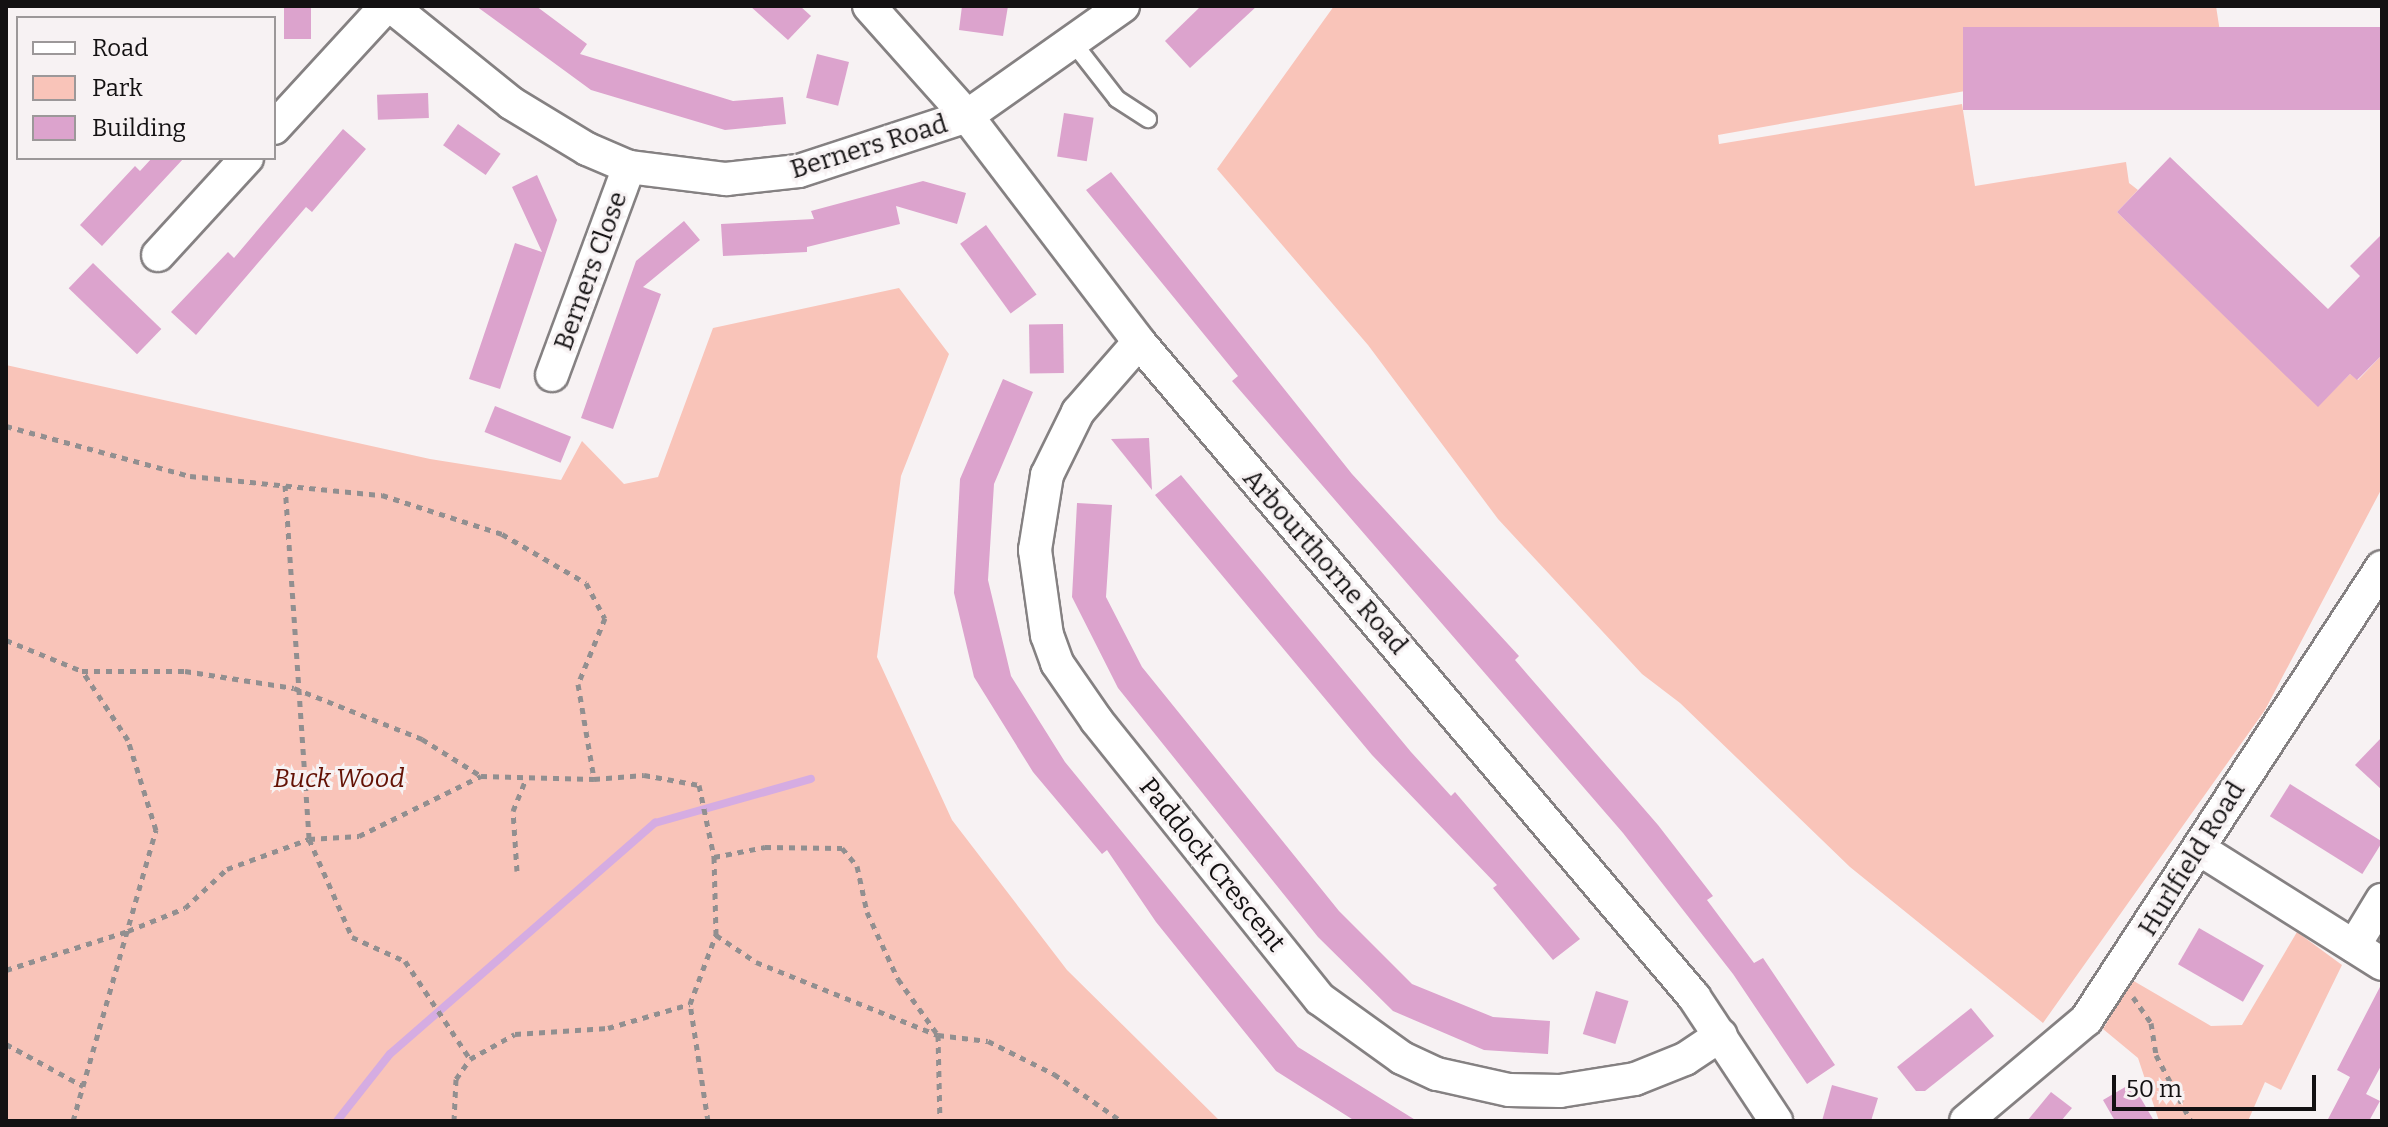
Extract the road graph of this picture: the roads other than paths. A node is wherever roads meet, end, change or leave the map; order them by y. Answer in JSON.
{"nodes":[{"id":1,"x":388,"y":6,"type":"edge"},
{"id":2,"x":869,"y":6,"type":"edge"},
{"id":3,"x":1123,"y":6,"type":"edge"},
{"id":4,"x":1075,"y":45,"type":"junction"},
{"id":5,"x":967,"y":116,"type":"junction"},
{"id":6,"x":1148,"y":119,"type":"dead end"},
{"id":7,"x":276,"y":126,"type":"edge"},
{"id":8,"x":245,"y":160,"type":"edge"},
{"id":9,"x":629,"y":167,"type":"junction"},
{"id":10,"x":158,"y":255,"type":"dead end"},
{"id":11,"x":1139,"y":342,"type":"junction"},
{"id":12,"x":552,"y":375,"type":"dead end"},
{"id":13,"x":2382,"y":567,"type":"edge"},
{"id":14,"x":2201,"y":850,"type":"junction"},
{"id":15,"x":2382,"y":900,"type":"edge"},
{"id":16,"x":2354,"y":946,"type":"junction"},
{"id":17,"x":2382,"y":964,"type":"edge"},
{"id":18,"x":1721,"y":1035,"type":"junction"},
{"id":19,"x":1776,"y":1121,"type":"edge"},
{"id":20,"x":1966,"y":1121,"type":"edge"}],
"edges":[{"from":1,"to":7,"type":"street"},
{"from":1,"to":9,"type":"street","name":"Berners Road"},
{"from":2,"to":5,"type":"street","name":"Arbourthorne Road"},
{"from":3,"to":4,"type":"street","name":"Berners Road"},
{"from":4,"to":5,"type":"street","name":"Berners Road"},
{"from":4,"to":6,"type":"lane"},
{"from":5,"to":9,"type":"street","name":"Berners Road"},
{"from":5,"to":11,"type":"street","name":"Arbourthorne Road"},
{"from":8,"to":10,"type":"street"},
{"from":9,"to":12,"type":"street","name":"Berners Close"},
{"from":11,"to":18,"type":"street","name":"Arbourthorne Road"},
{"from":11,"to":18,"type":"street","name":"Paddock Crescent"},
{"from":13,"to":14,"type":"street","name":"Hurlfield Road"},
{"from":14,"to":16,"type":"street"},
{"from":14,"to":20,"type":"street","name":"Hurlfield Road"},
{"from":15,"to":16,"type":"street"},
{"from":16,"to":17,"type":"street"},
{"from":18,"to":19,"type":"street","name":"Arbourthorne Road"}]}
